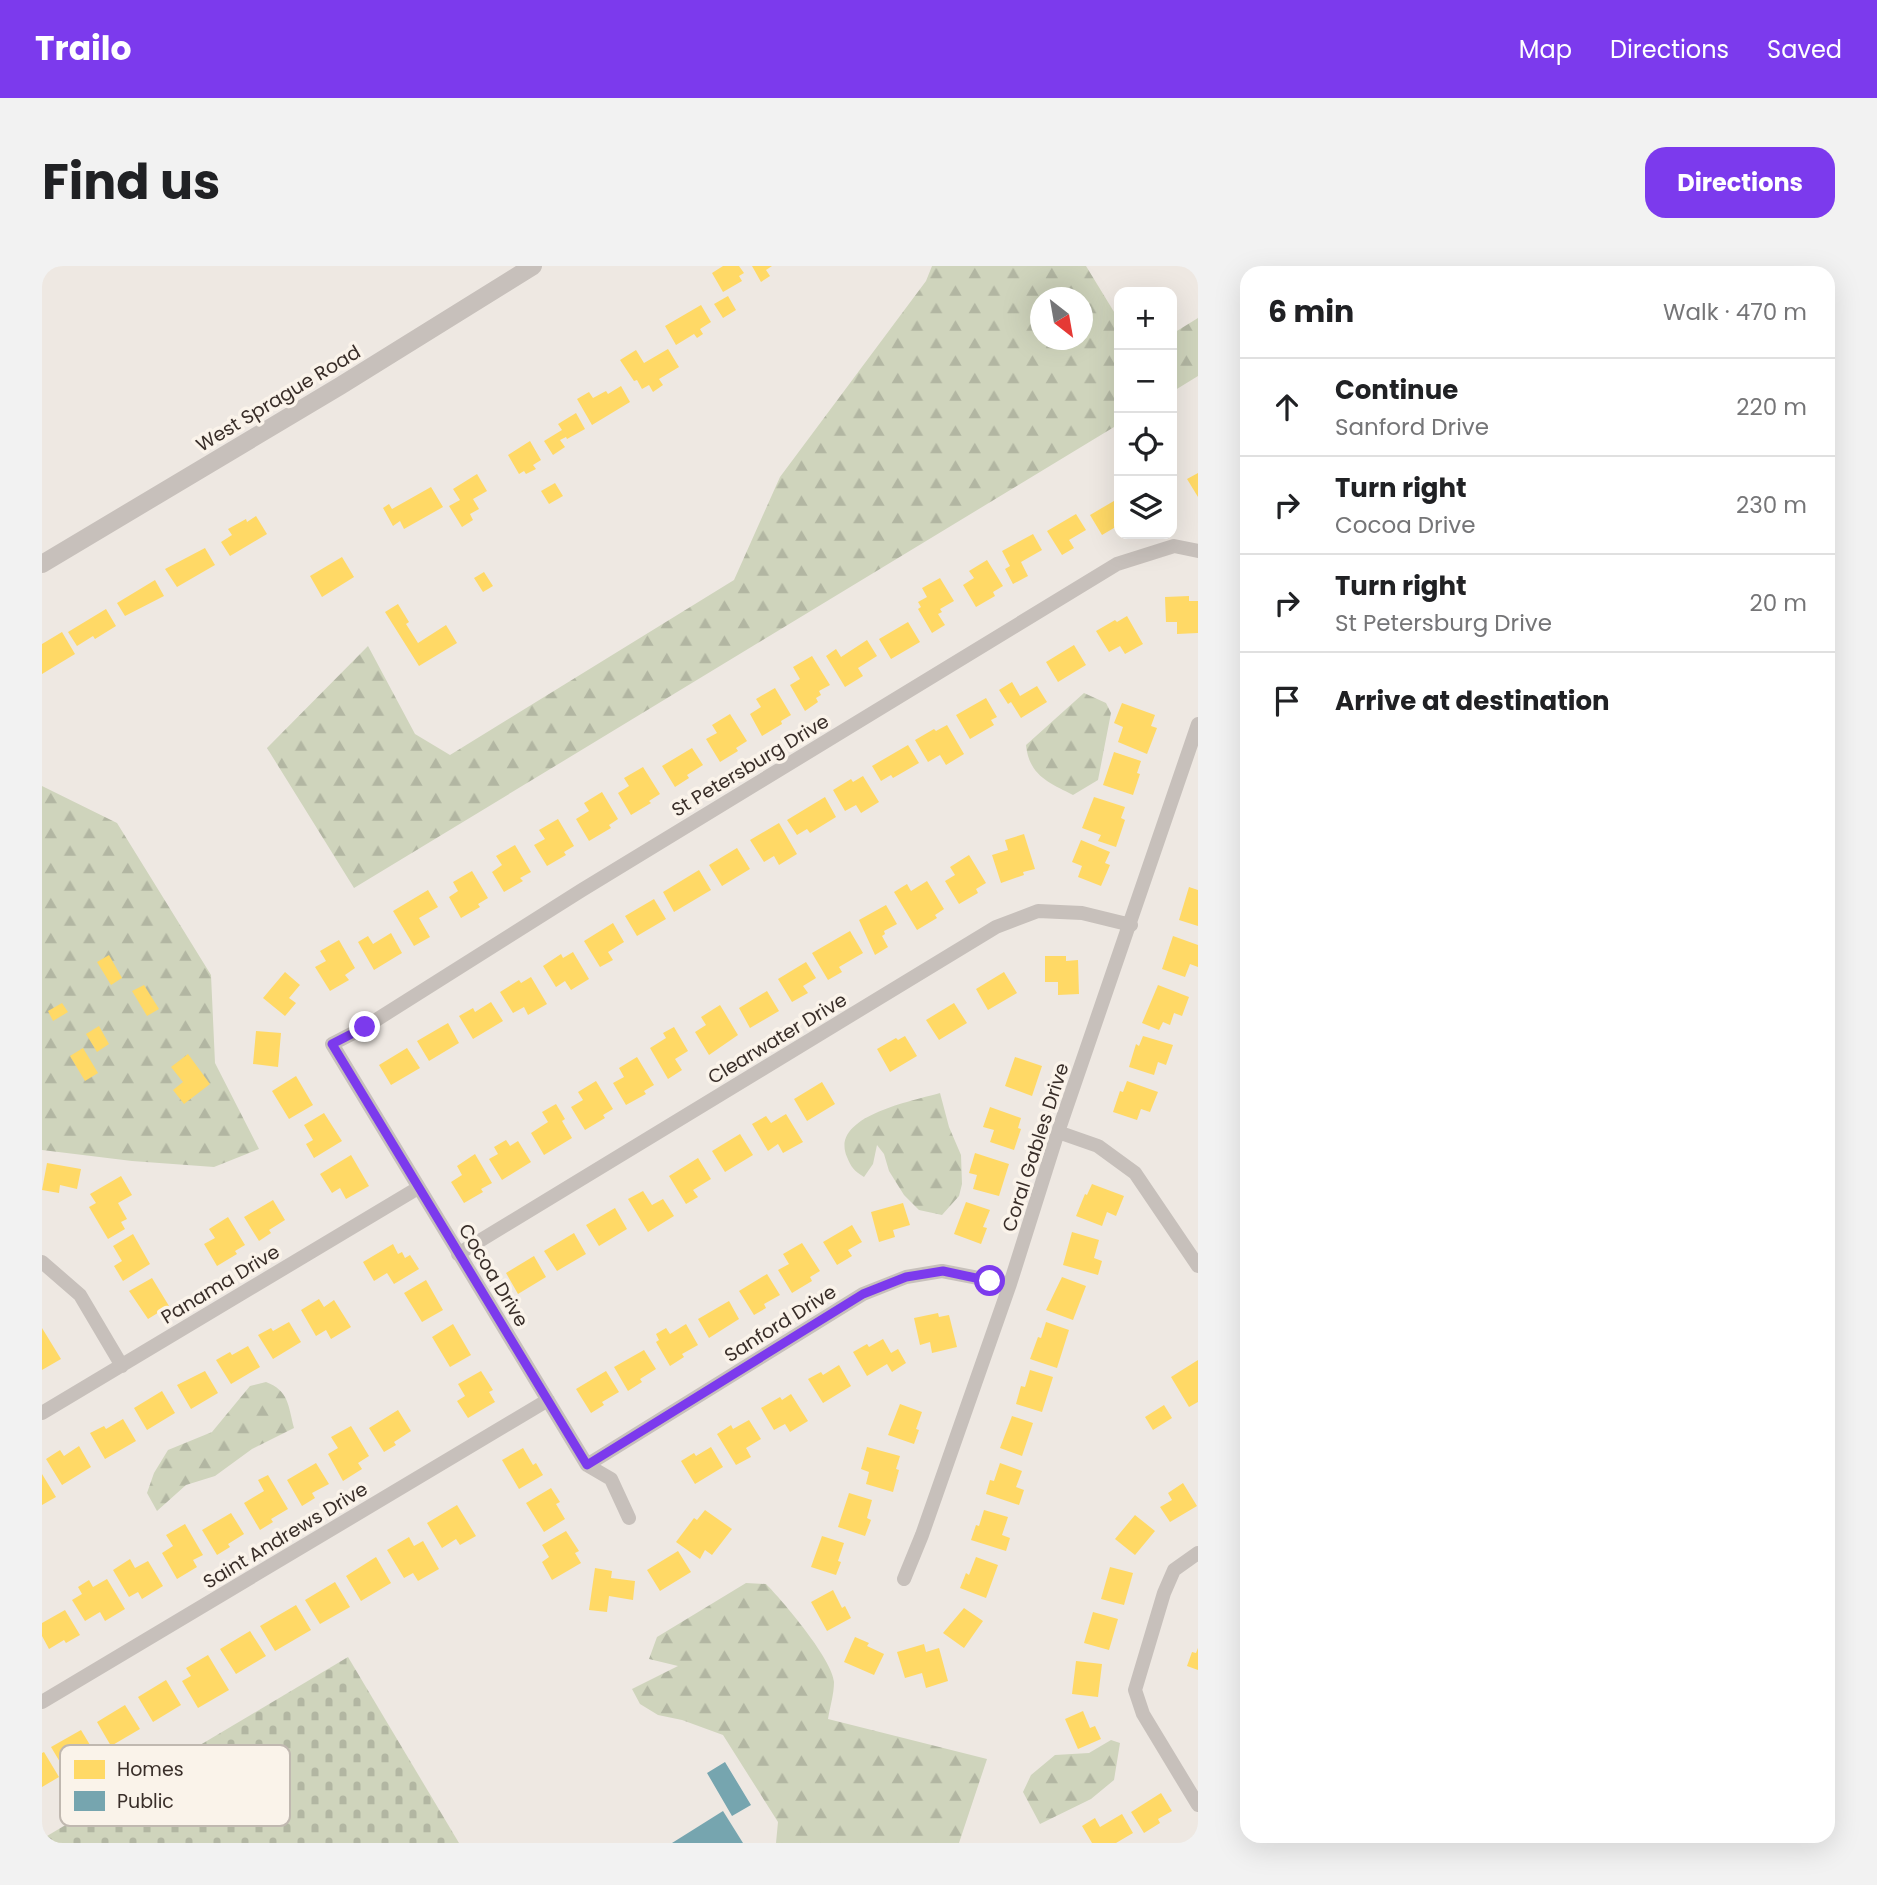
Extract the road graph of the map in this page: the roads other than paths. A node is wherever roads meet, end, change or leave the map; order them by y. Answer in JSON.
{"nodes":[{"id":1,"x":533,"y":266,"type":"edge"},
{"id":2,"x":1198,"y":551,"type":"edge"},
{"id":3,"x":42,"y":564,"type":"edge"},
{"id":4,"x":1198,"y":724,"type":"edge"},
{"id":5,"x":1131,"y":925,"type":"junction"},
{"id":6,"x":332,"y":1044,"type":"joint"},
{"id":7,"x":1059,"y":1132,"type":"junction"},
{"id":8,"x":418,"y":1188,"type":"junction"},
{"id":9,"x":458,"y":1254,"type":"junction"},
{"id":10,"x":42,"y":1262,"type":"edge"},
{"id":11,"x":1197,"y":1264,"type":"edge"},
{"id":12,"x":1010,"y":1284,"type":"junction"},
{"id":13,"x":122,"y":1366,"type":"junction"},
{"id":14,"x":548,"y":1401,"type":"junction"},
{"id":15,"x":42,"y":1413,"type":"edge"},
{"id":16,"x":587,"y":1465,"type":"junction"},
{"id":17,"x":629,"y":1518,"type":"dead end"},
{"id":18,"x":1198,"y":1553,"type":"edge"},
{"id":19,"x":904,"y":1579,"type":"dead end"},
{"id":20,"x":42,"y":1702,"type":"edge"},
{"id":21,"x":1198,"y":1805,"type":"edge"}],
"edges":[{"from":1,"to":3,"type":"street","name":"West Sprague Road"},
{"from":2,"to":6,"type":"street","name":"St Petersburg Drive"},
{"from":4,"to":5,"type":"street","name":"Coral Gables Drive"},
{"from":5,"to":7,"type":"street","name":"Coral Gables Drive"},
{"from":5,"to":9,"type":"street","name":"Clearwater Drive"},
{"from":6,"to":8,"type":"street","name":"Cocoa Drive"},
{"from":7,"to":11,"type":"street"},
{"from":7,"to":12,"type":"street","name":"Coral Gables Drive"},
{"from":8,"to":9,"type":"street","name":"Cocoa Drive"},
{"from":8,"to":13,"type":"street","name":"Panama Drive"},
{"from":9,"to":14,"type":"street","name":"Cocoa Drive"},
{"from":10,"to":13,"type":"street"},
{"from":12,"to":16,"type":"street","name":"Sanford Drive"},
{"from":12,"to":19,"type":"street","name":"Coral Gables Drive"},
{"from":13,"to":15,"type":"street","name":"Panama Drive"},
{"from":14,"to":16,"type":"street","name":"Cocoa Drive"},
{"from":14,"to":20,"type":"street","name":"Saint Andrews Drive"},
{"from":16,"to":17,"type":"street","name":"Cocoa Drive"},
{"from":18,"to":21,"type":"street"}]}
